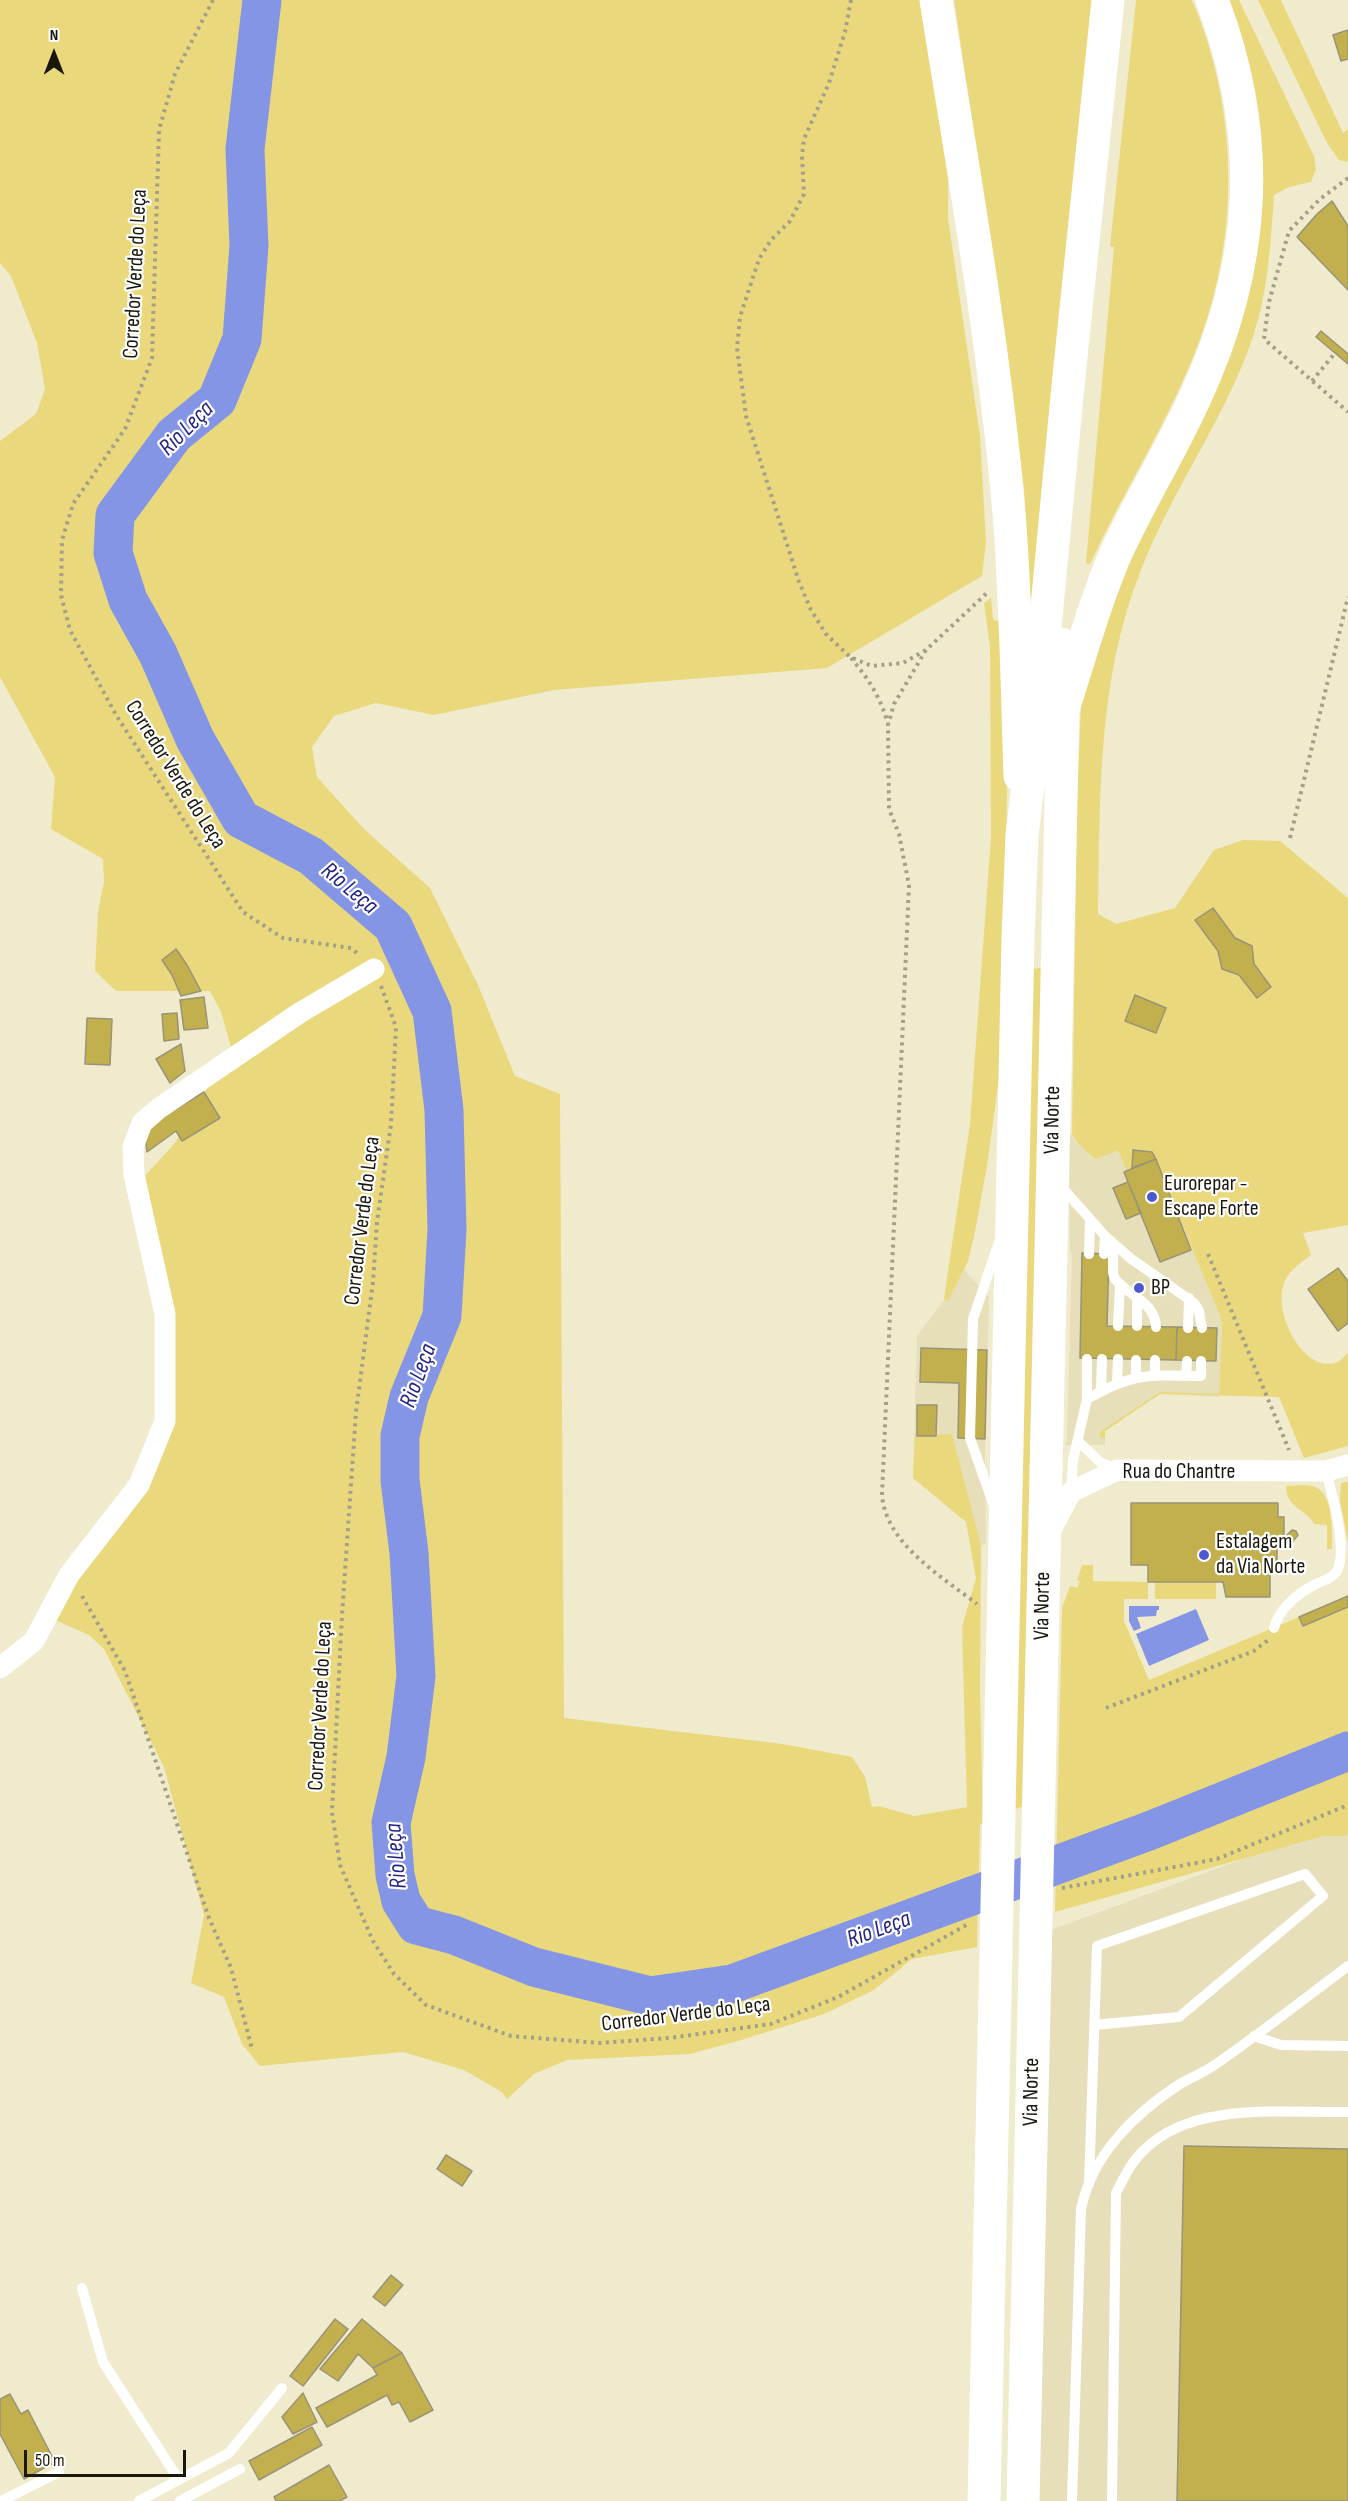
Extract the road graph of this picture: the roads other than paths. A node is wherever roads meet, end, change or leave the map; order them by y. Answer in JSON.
{"nodes":[{"id":1,"x":936,"y":0,"type":"edge"},
{"id":2,"x":1108,"y":0,"type":"edge"},
{"id":3,"x":1121,"y":0,"type":"edge"},
{"id":4,"x":1212,"y":0,"type":"edge"},
{"id":5,"x":1063,"y":711,"type":"junction"},
{"id":6,"x":1022,"y":834,"type":"junction"},
{"id":7,"x":374,"y":969,"type":"road end"},
{"id":8,"x":1052,"y":1175,"type":"junction"},
{"id":9,"x":1090,"y":1222,"type":"junction"},
{"id":10,"x":1109,"y":1240,"type":"junction"},
{"id":11,"x":1089,"y":1254,"type":"dead end"},
{"id":12,"x":1104,"y":1254,"type":"dead end"},
{"id":13,"x":1120,"y":1285,"type":"junction"},
{"id":14,"x":1137,"y":1298,"type":"junction"},
{"id":15,"x":1189,"y":1298,"type":"junction"},
{"id":16,"x":1118,"y":1326,"type":"dead end"},
{"id":17,"x":1137,"y":1326,"type":"dead end"},
{"id":18,"x":1156,"y":1327,"type":"dead end"},
{"id":19,"x":1188,"y":1328,"type":"dead end"},
{"id":20,"x":1202,"y":1328,"type":"dead end"},
{"id":21,"x":1087,"y":1359,"type":"dead end"},
{"id":22,"x":1102,"y":1359,"type":"dead end"},
{"id":23,"x":1118,"y":1359,"type":"dead end"},
{"id":24,"x":1136,"y":1360,"type":"dead end"},
{"id":25,"x":1155,"y":1360,"type":"dead end"},
{"id":26,"x":1186,"y":1361,"type":"dead end"},
{"id":27,"x":1201,"y":1361,"type":"dead end"},
{"id":28,"x":1155,"y":1375,"type":"junction"},
{"id":29,"x":1136,"y":1376,"type":"junction"},
{"id":30,"x":1186,"y":1376,"type":"junction"},
{"id":31,"x":1117,"y":1383,"type":"junction"},
{"id":32,"x":1101,"y":1390,"type":"junction"},
{"id":33,"x":1087,"y":1399,"type":"junction"},
{"id":34,"x":1079,"y":1442,"type":"junction"},
{"id":35,"x":1348,"y":1464,"type":"edge"},
{"id":36,"x":1117,"y":1470,"type":"junction"},
{"id":37,"x":1326,"y":1471,"type":"junction"},
{"id":38,"x":1071,"y":1492,"type":"junction"},
{"id":39,"x":1044,"y":1542,"type":"junction"},
{"id":40,"x":1274,"y":1628,"type":"road end"},
{"id":41,"x":0,"y":1668,"type":"edge"},
{"id":42,"x":1348,"y":1966,"type":"edge"},
{"id":43,"x":1094,"y":2025,"type":"junction"},
{"id":44,"x":1254,"y":2036,"type":"junction"},
{"id":45,"x":1348,"y":2046,"type":"edge"},
{"id":46,"x":1348,"y":2112,"type":"edge"},
{"id":47,"x":1089,"y":2184,"type":"junction"},
{"id":48,"x":82,"y":2288,"type":"dead end"},
{"id":49,"x":282,"y":2388,"type":"dead end"},
{"id":50,"x":240,"y":2469,"type":"dead end"},
{"id":51,"x":59,"y":2472,"type":"dead end"},
{"id":52,"x":179,"y":2480,"type":"junction"},
{"id":53,"x":1,"y":2501,"type":"edge"},
{"id":54,"x":139,"y":2501,"type":"edge"},
{"id":55,"x":180,"y":2501,"type":"edge"},
{"id":56,"x":984,"y":2501,"type":"edge"},
{"id":57,"x":1023,"y":2501,"type":"edge"},
{"id":58,"x":1072,"y":2501,"type":"edge"},
{"id":59,"x":1112,"y":2501,"type":"edge"}],
"edges":[{"from":1,"to":6,"type":"main road"},
{"from":2,"to":6,"type":"main road"},
{"from":3,"to":5,"type":"main road"},
{"from":4,"to":5,"type":"main road"},
{"from":5,"to":8,"type":"main road","name":"Via Norte"},
{"from":6,"to":56,"type":"main road","name":"Via Norte"},
{"from":7,"to":41,"type":"street"},
{"from":8,"to":9,"type":"lane"},
{"from":8,"to":39,"type":"main road","name":"Via Norte"},
{"from":9,"to":10,"type":"lane"},
{"from":9,"to":11,"type":"lane"},
{"from":10,"to":12,"type":"lane"},
{"from":10,"to":13,"type":"lane"},
{"from":10,"to":15,"type":"lane"},
{"from":13,"to":14,"type":"lane"},
{"from":13,"to":16,"type":"lane"},
{"from":14,"to":17,"type":"lane"},
{"from":14,"to":18,"type":"lane"},
{"from":15,"to":19,"type":"lane"},
{"from":15,"to":20,"type":"lane"},
{"from":21,"to":33,"type":"lane"},
{"from":22,"to":32,"type":"lane"},
{"from":23,"to":31,"type":"lane"},
{"from":24,"to":29,"type":"lane"},
{"from":25,"to":28,"type":"lane"},
{"from":26,"to":30,"type":"lane"},
{"from":27,"to":30,"type":"lane"},
{"from":28,"to":29,"type":"lane"},
{"from":28,"to":30,"type":"lane"},
{"from":29,"to":31,"type":"lane"},
{"from":31,"to":32,"type":"lane"},
{"from":32,"to":33,"type":"lane"},
{"from":33,"to":34,"type":"lane"},
{"from":34,"to":36,"type":"lane"},
{"from":34,"to":38,"type":"lane"},
{"from":35,"to":37,"type":"street","name":"Rua do Chantre"},
{"from":36,"to":37,"type":"street","name":"Rua do Chantre"},
{"from":36,"to":38,"type":"street","name":"Rua do Chantre"},
{"from":37,"to":40,"type":"lane"},
{"from":38,"to":39,"type":"street"},
{"from":39,"to":57,"type":"main road","name":"Via Norte"},
{"from":42,"to":44,"type":"lane"},
{"from":43,"to":43,"type":"lane"},
{"from":43,"to":47,"type":"lane"},
{"from":44,"to":45,"type":"lane"},
{"from":44,"to":47,"type":"lane"},
{"from":46,"to":59,"type":"lane"},
{"from":47,"to":58,"type":"lane"},
{"from":48,"to":52,"type":"lane"},
{"from":49,"to":52,"type":"lane"},
{"from":50,"to":55,"type":"lane"},
{"from":51,"to":53,"type":"lane"},
{"from":52,"to":54,"type":"lane"}]}
